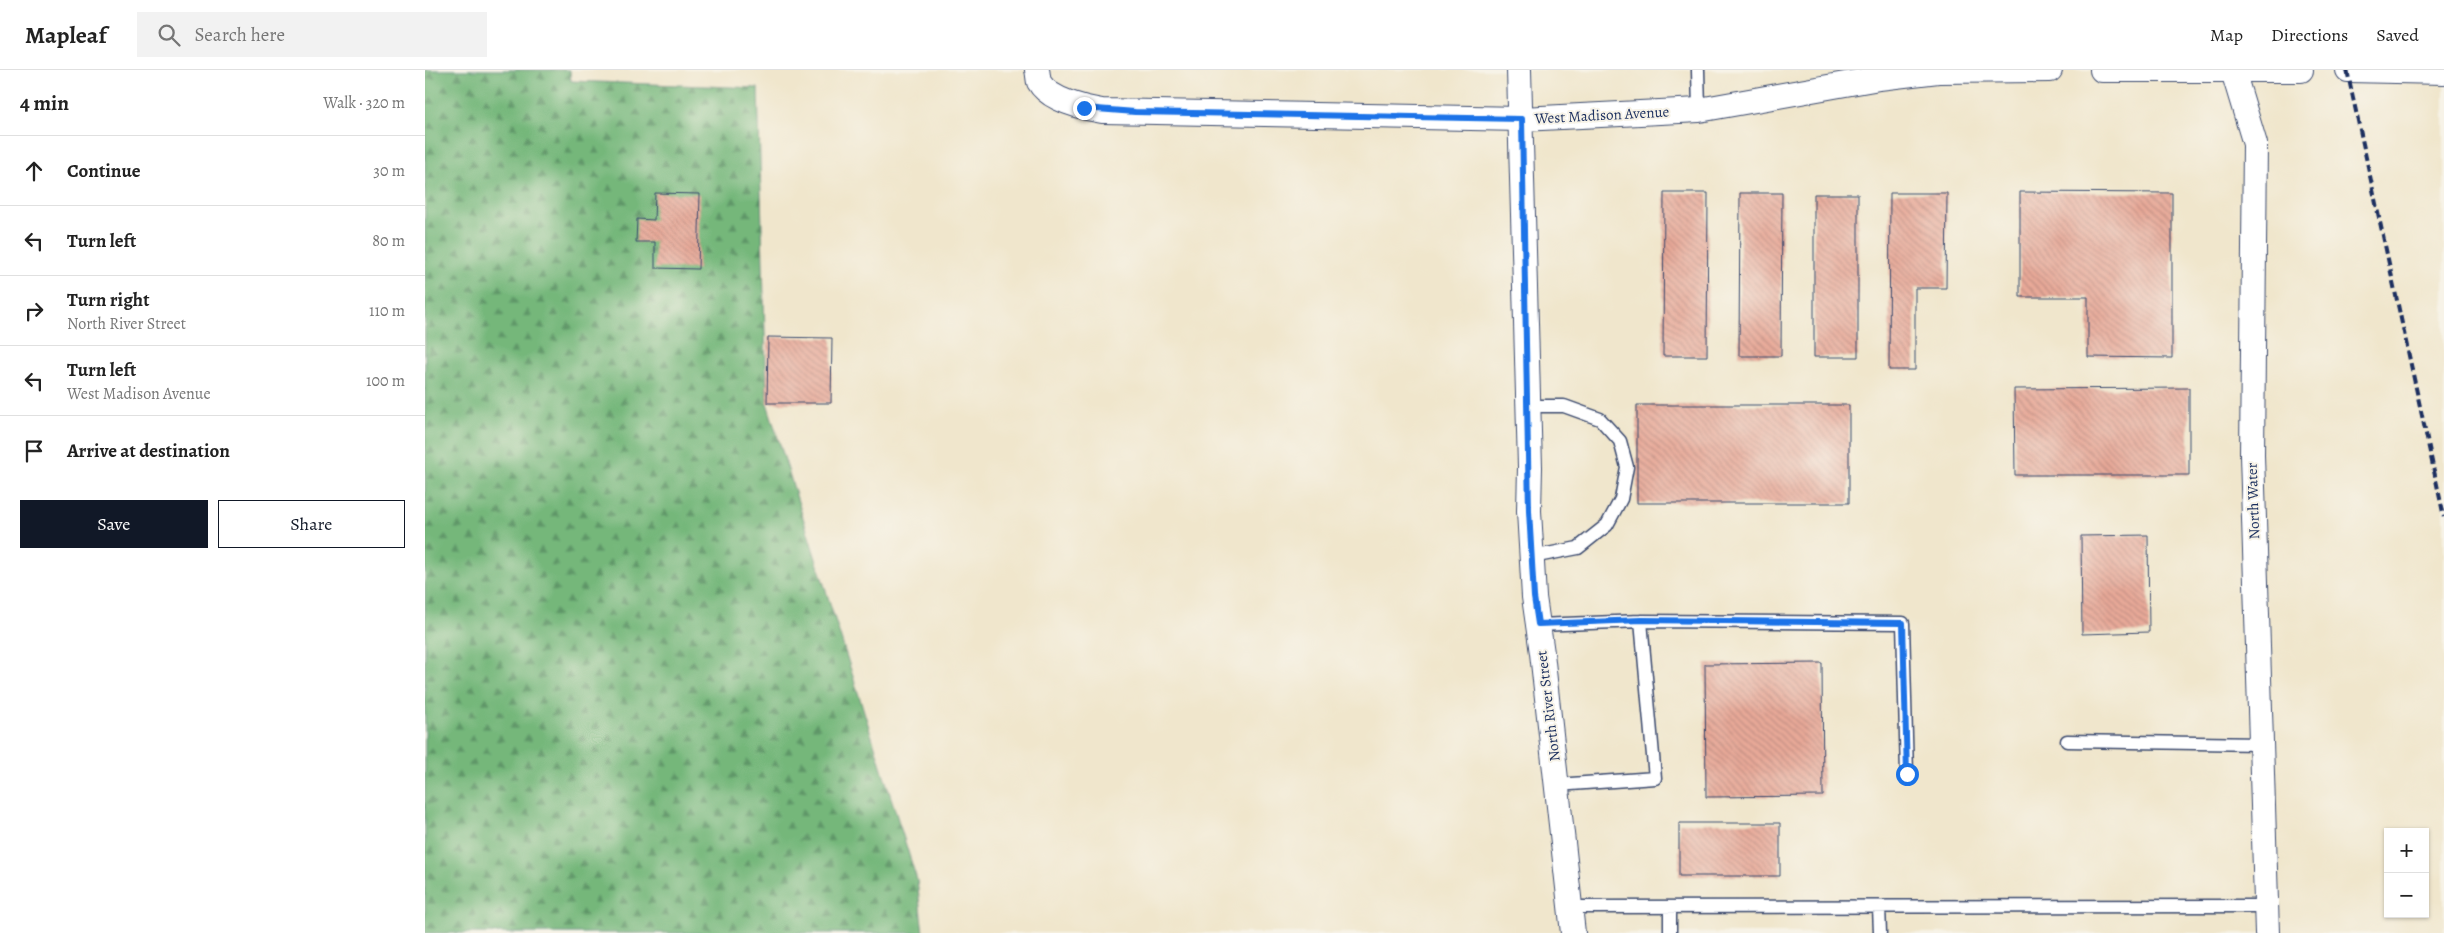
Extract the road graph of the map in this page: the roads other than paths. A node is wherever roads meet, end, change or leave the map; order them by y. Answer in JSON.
{"nodes":[{"id":1,"x":1519,"y":70,"type":"edge"},
{"id":2,"x":1698,"y":70,"type":"edge"},
{"id":3,"x":2039,"y":70,"type":"edge"},
{"id":4,"x":2102,"y":70,"type":"edge"},
{"id":5,"x":2301,"y":70,"type":"edge"},
{"id":6,"x":2348,"y":70,"type":"edge"},
{"id":7,"x":2233,"y":72,"type":"junction"},
{"id":8,"x":2444,"y":72,"type":"edge"},
{"id":9,"x":1038,"y":76,"type":"edge"},
{"id":10,"x":1699,"y":110,"type":"junction"},
{"id":11,"x":1522,"y":119,"type":"junction"},
{"id":12,"x":1528,"y":406,"type":"junction"},
{"id":13,"x":1532,"y":557,"type":"junction"},
{"id":14,"x":1641,"y":620,"type":"junction"},
{"id":15,"x":1538,"y":624,"type":"junction"},
{"id":16,"x":2067,"y":741,"type":"dead end"},
{"id":17,"x":2261,"y":744,"type":"junction"},
{"id":18,"x":1907,"y":774,"type":"dead end"},
{"id":19,"x":1557,"y":785,"type":"junction"},
{"id":20,"x":1571,"y":906,"type":"junction"},
{"id":21,"x":1670,"y":906,"type":"junction"},
{"id":22,"x":1879,"y":906,"type":"junction"},
{"id":23,"x":2266,"y":906,"type":"junction"},
{"id":24,"x":1573,"y":933,"type":"edge"},
{"id":25,"x":1670,"y":933,"type":"edge"},
{"id":26,"x":1880,"y":933,"type":"edge"},
{"id":27,"x":2267,"y":933,"type":"edge"}],
"edges":[{"from":1,"to":11,"type":"street","name":"North River Street"},
{"from":2,"to":10,"type":"lane"},
{"from":3,"to":10,"type":"street","name":"West Madison Avenue"},
{"from":4,"to":7,"type":"street"},
{"from":5,"to":7,"type":"street"},
{"from":6,"to":8,"type":"street"},
{"from":7,"to":17,"type":"street","name":"North Water"},
{"from":9,"to":11,"type":"street","name":"West Madison Avenue"},
{"from":10,"to":11,"type":"street","name":"West Madison Avenue"},
{"from":11,"to":12,"type":"street","name":"North River Street"},
{"from":12,"to":13,"type":"street","name":"North River Street"},
{"from":12,"to":13,"type":"lane"},
{"from":13,"to":15,"type":"street","name":"North River Street"},
{"from":14,"to":15,"type":"lane"},
{"from":14,"to":18,"type":"lane"},
{"from":14,"to":19,"type":"lane"},
{"from":15,"to":19,"type":"street","name":"North River Street"},
{"from":16,"to":17,"type":"lane"},
{"from":17,"to":23,"type":"street","name":"North Water"},
{"from":19,"to":20,"type":"street","name":"North River Street"},
{"from":20,"to":21,"type":"lane"},
{"from":20,"to":24,"type":"street","name":"North River Street"},
{"from":21,"to":22,"type":"lane"},
{"from":21,"to":25,"type":"lane"},
{"from":22,"to":23,"type":"lane"},
{"from":22,"to":26,"type":"lane"},
{"from":23,"to":27,"type":"street","name":"North Water"}]}
